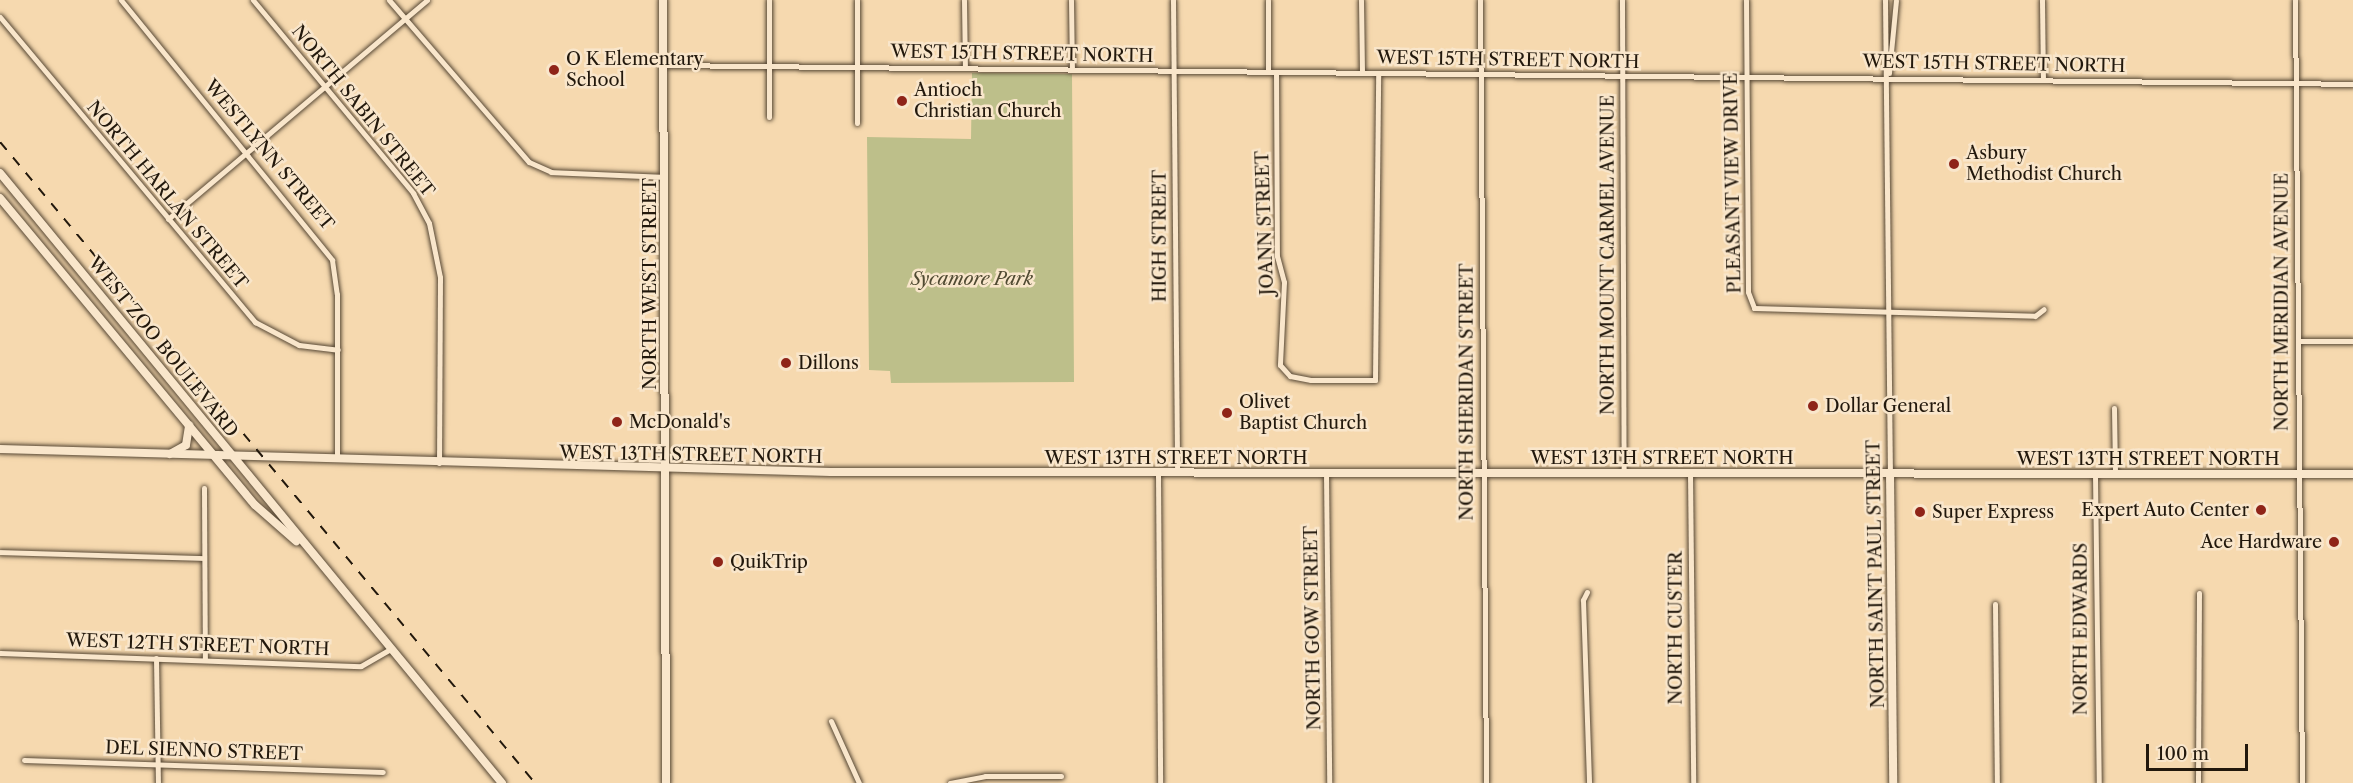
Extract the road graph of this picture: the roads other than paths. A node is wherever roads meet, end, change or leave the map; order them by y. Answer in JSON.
{"nodes":[{"id":1,"x":121,"y":0,"type":"edge"},
{"id":2,"x":253,"y":0,"type":"edge"},
{"id":3,"x":389,"y":0,"type":"edge"},
{"id":4,"x":427,"y":0,"type":"edge"},
{"id":5,"x":663,"y":0,"type":"edge"},
{"id":6,"x":769,"y":0,"type":"edge"},
{"id":7,"x":857,"y":0,"type":"edge"},
{"id":8,"x":964,"y":0,"type":"edge"},
{"id":9,"x":1071,"y":0,"type":"edge"},
{"id":10,"x":1173,"y":0,"type":"edge"},
{"id":11,"x":1268,"y":0,"type":"edge"},
{"id":12,"x":1361,"y":0,"type":"edge"},
{"id":13,"x":1480,"y":0,"type":"edge"},
{"id":14,"x":1622,"y":0,"type":"edge"},
{"id":15,"x":1746,"y":0,"type":"edge"},
{"id":16,"x":1885,"y":0,"type":"edge"},
{"id":17,"x":1896,"y":0,"type":"edge"},
{"id":18,"x":2042,"y":0,"type":"edge"},
{"id":19,"x":2295,"y":0,"type":"edge"},
{"id":20,"x":0,"y":17,"type":"edge"},
{"id":21,"x":406,"y":20,"type":"junction"},
{"id":22,"x":664,"y":65,"type":"junction"},
{"id":23,"x":769,"y":66,"type":"junction"},
{"id":24,"x":857,"y":67,"type":"junction"},
{"id":25,"x":965,"y":68,"type":"junction"},
{"id":26,"x":1072,"y":69,"type":"junction"},
{"id":27,"x":1174,"y":70,"type":"junction"},
{"id":28,"x":1268,"y":72,"type":"junction"},
{"id":29,"x":1276,"y":72,"type":"junction"},
{"id":30,"x":1362,"y":74,"type":"junction"},
{"id":31,"x":1378,"y":74,"type":"junction"},
{"id":32,"x":1480,"y":74,"type":"junction"},
{"id":33,"x":1622,"y":76,"type":"junction"},
{"id":34,"x":1746,"y":78,"type":"junction"},
{"id":35,"x":1888,"y":78,"type":"junction"},
{"id":36,"x":2043,"y":79,"type":"junction"},
{"id":37,"x":2295,"y":84,"type":"junction"},
{"id":38,"x":2353,"y":84,"type":"edge"},
{"id":39,"x":326,"y":88,"type":"junction"},
{"id":40,"x":769,"y":117,"type":"dead end"},
{"id":41,"x":857,"y":123,"type":"dead end"},
{"id":42,"x":248,"y":153,"type":"junction"},
{"id":43,"x":0,"y":173,"type":"edge"},
{"id":44,"x":664,"y":177,"type":"junction"},
{"id":45,"x":0,"y":198,"type":"edge"},
{"id":46,"x":168,"y":219,"type":"junction"},
{"id":47,"x":2044,"y":309,"type":"dead end"},
{"id":48,"x":1889,"y":315,"type":"junction"},
{"id":49,"x":2298,"y":341,"type":"junction"},
{"id":50,"x":2353,"y":341,"type":"edge"},
{"id":51,"x":338,"y":350,"type":"junction"},
{"id":52,"x":2115,"y":408,"type":"dead end"},
{"id":53,"x":189,"y":424,"type":"junction"},
{"id":54,"x":0,"y":449,"type":"edge"},
{"id":55,"x":167,"y":455,"type":"junction"},
{"id":56,"x":217,"y":457,"type":"junction"},
{"id":57,"x":235,"y":458,"type":"junction"},
{"id":58,"x":337,"y":461,"type":"junction"},
{"id":59,"x":440,"y":464,"type":"junction"},
{"id":60,"x":665,"y":470,"type":"junction"},
{"id":61,"x":1158,"y":473,"type":"junction"},
{"id":62,"x":1177,"y":473,"type":"junction"},
{"id":63,"x":1326,"y":473,"type":"junction"},
{"id":64,"x":1483,"y":473,"type":"junction"},
{"id":65,"x":1624,"y":473,"type":"junction"},
{"id":66,"x":1690,"y":473,"type":"junction"},
{"id":67,"x":1890,"y":473,"type":"junction"},
{"id":68,"x":2096,"y":474,"type":"junction"},
{"id":69,"x":2115,"y":474,"type":"junction"},
{"id":70,"x":2298,"y":474,"type":"junction"},
{"id":71,"x":2353,"y":474,"type":"edge"},
{"id":72,"x":204,"y":488,"type":"dead end"},
{"id":73,"x":300,"y":543,"type":"junction"},
{"id":74,"x":0,"y":552,"type":"edge"},
{"id":75,"x":204,"y":558,"type":"junction"},
{"id":76,"x":1587,"y":592,"type":"dead end"},
{"id":77,"x":2199,"y":593,"type":"dead end"},
{"id":78,"x":1995,"y":604,"type":"dead end"},
{"id":79,"x":390,"y":649,"type":"junction"},
{"id":80,"x":0,"y":653,"type":"edge"},
{"id":81,"x":156,"y":658,"type":"junction"},
{"id":82,"x":206,"y":660,"type":"junction"},
{"id":83,"x":831,"y":721,"type":"dead end"},
{"id":84,"x":24,"y":760,"type":"dead end"},
{"id":85,"x":157,"y":765,"type":"junction"},
{"id":86,"x":383,"y":772,"type":"dead end"},
{"id":87,"x":1061,"y":776,"type":"dead end"},
{"id":88,"x":158,"y":783,"type":"edge"},
{"id":89,"x":502,"y":783,"type":"edge"},
{"id":90,"x":666,"y":783,"type":"edge"},
{"id":91,"x":859,"y":783,"type":"edge"},
{"id":92,"x":950,"y":783,"type":"edge"},
{"id":93,"x":1160,"y":783,"type":"edge"},
{"id":94,"x":1329,"y":783,"type":"edge"},
{"id":95,"x":1486,"y":783,"type":"edge"},
{"id":96,"x":1589,"y":783,"type":"edge"},
{"id":97,"x":1693,"y":783,"type":"edge"},
{"id":98,"x":1893,"y":783,"type":"edge"},
{"id":99,"x":1997,"y":783,"type":"edge"},
{"id":100,"x":2099,"y":783,"type":"edge"},
{"id":101,"x":2198,"y":783,"type":"edge"},
{"id":102,"x":2302,"y":783,"type":"edge"}],
"edges":[{"from":1,"to":42,"type":"street","name":"WESTLYNN STREET"},
{"from":2,"to":39,"type":"street","name":"NORTH SABIN STREET"},
{"from":3,"to":21,"type":"street"},
{"from":4,"to":21,"type":"street"},
{"from":5,"to":22,"type":"street","name":"NORTH WEST STREET"},
{"from":6,"to":23,"type":"street"},
{"from":7,"to":24,"type":"street"},
{"from":8,"to":25,"type":"street"},
{"from":9,"to":26,"type":"street"},
{"from":10,"to":27,"type":"street","name":"HIGH STREET"},
{"from":11,"to":28,"type":"street"},
{"from":12,"to":30,"type":"street"},
{"from":13,"to":32,"type":"street","name":"NORTH SHERIDAN STREET"},
{"from":14,"to":33,"type":"street","name":"NORTH MOUNT CARMEL AVENUE"},
{"from":15,"to":34,"type":"street","name":"PLEASANT VIEW DRIVE"},
{"from":16,"to":35,"type":"street","name":"NORTH SAINT PAUL STREET"},
{"from":17,"to":35,"type":"street","name":"NORTH SAINT PAUL STREET"},
{"from":18,"to":36,"type":"street"},
{"from":19,"to":37,"type":"street","name":"NORTH MERIDIAN AVENUE"},
{"from":20,"to":46,"type":"street","name":"NORTH HARLAN STREET"},
{"from":21,"to":39,"type":"street"},
{"from":21,"to":44,"type":"street"},
{"from":22,"to":23,"type":"street","name":"WEST 15TH STREET NORTH"},
{"from":22,"to":44,"type":"street","name":"NORTH WEST STREET"},
{"from":23,"to":24,"type":"street","name":"WEST 15TH STREET NORTH"},
{"from":23,"to":40,"type":"street"},
{"from":24,"to":25,"type":"street","name":"WEST 15TH STREET NORTH"},
{"from":24,"to":41,"type":"street"},
{"from":25,"to":26,"type":"street","name":"WEST 15TH STREET NORTH"},
{"from":26,"to":27,"type":"street","name":"WEST 15TH STREET NORTH"},
{"from":27,"to":28,"type":"street","name":"WEST 15TH STREET NORTH"},
{"from":27,"to":62,"type":"street","name":"HIGH STREET"},
{"from":28,"to":29,"type":"street","name":"WEST 15TH STREET NORTH"},
{"from":29,"to":30,"type":"street","name":"WEST 15TH STREET NORTH"},
{"from":29,"to":31,"type":"street","name":"JOANN STREET"},
{"from":30,"to":31,"type":"street","name":"WEST 15TH STREET NORTH"},
{"from":31,"to":32,"type":"street","name":"WEST 15TH STREET NORTH"},
{"from":32,"to":33,"type":"street","name":"WEST 15TH STREET NORTH"},
{"from":32,"to":64,"type":"street","name":"NORTH SHERIDAN STREET"},
{"from":33,"to":34,"type":"street","name":"WEST 15TH STREET NORTH"},
{"from":33,"to":65,"type":"street","name":"NORTH MOUNT CARMEL AVENUE"},
{"from":34,"to":35,"type":"street","name":"WEST 15TH STREET NORTH"},
{"from":34,"to":48,"type":"street","name":"PLEASANT VIEW DRIVE"},
{"from":35,"to":36,"type":"street","name":"WEST 15TH STREET NORTH"},
{"from":35,"to":48,"type":"street","name":"NORTH SAINT PAUL STREET"},
{"from":36,"to":37,"type":"street","name":"WEST 15TH STREET NORTH"},
{"from":37,"to":38,"type":"street","name":"WEST 15TH STREET NORTH"},
{"from":37,"to":49,"type":"street","name":"NORTH MERIDIAN AVENUE"},
{"from":39,"to":42,"type":"street"},
{"from":39,"to":59,"type":"street","name":"NORTH SABIN STREET"},
{"from":42,"to":46,"type":"street"},
{"from":42,"to":51,"type":"street","name":"WESTLYNN STREET"},
{"from":43,"to":57,"type":"street","name":"WEST ZOO BOULEVARD"},
{"from":44,"to":60,"type":"street","name":"NORTH WEST STREET"},
{"from":45,"to":53,"type":"street","name":"WEST ZOO BOULEVARD"},
{"from":46,"to":51,"type":"street","name":"NORTH HARLAN STREET"},
{"from":47,"to":48,"type":"street","name":"PLEASANT VIEW DRIVE"},
{"from":48,"to":67,"type":"street","name":"NORTH SAINT PAUL STREET"},
{"from":49,"to":50,"type":"street"},
{"from":49,"to":70,"type":"street","name":"NORTH MERIDIAN AVENUE"},
{"from":51,"to":58,"type":"street","name":"WESTLYNN STREET"},
{"from":52,"to":69,"type":"street"},
{"from":53,"to":55,"type":"street"},
{"from":53,"to":56,"type":"street","name":"WEST ZOO BOULEVARD"},
{"from":54,"to":55,"type":"street","name":"WEST 13TH STREET NORTH"},
{"from":55,"to":56,"type":"street","name":"WEST 13TH STREET NORTH"},
{"from":56,"to":57,"type":"street","name":"WEST 13TH STREET NORTH"},
{"from":56,"to":73,"type":"street","name":"WEST ZOO BOULEVARD"},
{"from":57,"to":58,"type":"street","name":"WEST 13TH STREET NORTH"},
{"from":57,"to":73,"type":"street","name":"WEST ZOO BOULEVARD"},
{"from":58,"to":59,"type":"street","name":"WEST 13TH STREET NORTH"},
{"from":59,"to":60,"type":"street","name":"WEST 13TH STREET NORTH"},
{"from":60,"to":61,"type":"street","name":"WEST 13TH STREET NORTH"},
{"from":60,"to":90,"type":"street","name":"NORTH WEST STREET"},
{"from":61,"to":62,"type":"street","name":"WEST 13TH STREET NORTH"},
{"from":61,"to":93,"type":"street"},
{"from":62,"to":63,"type":"street","name":"WEST 13TH STREET NORTH"},
{"from":63,"to":64,"type":"street","name":"WEST 13TH STREET NORTH"},
{"from":63,"to":94,"type":"street","name":"NORTH GOW STREET"},
{"from":64,"to":65,"type":"street","name":"WEST 13TH STREET NORTH"},
{"from":64,"to":95,"type":"street","name":"NORTH SHERIDAN STREET"},
{"from":65,"to":66,"type":"street","name":"WEST 13TH STREET NORTH"},
{"from":66,"to":67,"type":"street","name":"WEST 13TH STREET NORTH"},
{"from":66,"to":97,"type":"street","name":"NORTH CUSTER"},
{"from":67,"to":68,"type":"street","name":"WEST 13TH STREET NORTH"},
{"from":67,"to":98,"type":"street","name":"NORTH SAINT PAUL STREET"},
{"from":68,"to":69,"type":"street","name":"WEST 13TH STREET NORTH"},
{"from":68,"to":100,"type":"street","name":"NORTH EDWARDS"},
{"from":69,"to":70,"type":"street","name":"WEST 13TH STREET NORTH"},
{"from":70,"to":71,"type":"street","name":"WEST 13TH STREET NORTH"},
{"from":70,"to":102,"type":"street","name":"NORTH MERIDIAN AVENUE"},
{"from":72,"to":75,"type":"street"},
{"from":73,"to":79,"type":"street","name":"WEST ZOO BOULEVARD"},
{"from":74,"to":75,"type":"street"},
{"from":75,"to":82,"type":"street"},
{"from":76,"to":96,"type":"street"},
{"from":77,"to":101,"type":"street"},
{"from":78,"to":99,"type":"street"},
{"from":79,"to":82,"type":"street","name":"WEST 12TH STREET NORTH"},
{"from":79,"to":89,"type":"street","name":"WEST ZOO BOULEVARD"},
{"from":80,"to":81,"type":"street","name":"WEST 12TH STREET NORTH"},
{"from":81,"to":82,"type":"street","name":"WEST 12TH STREET NORTH"},
{"from":81,"to":85,"type":"street"},
{"from":83,"to":91,"type":"street"},
{"from":84,"to":85,"type":"street","name":"DEL SIENNO STREET"},
{"from":85,"to":86,"type":"street","name":"DEL SIENNO STREET"},
{"from":85,"to":88,"type":"street"},
{"from":87,"to":92,"type":"street"}]}
